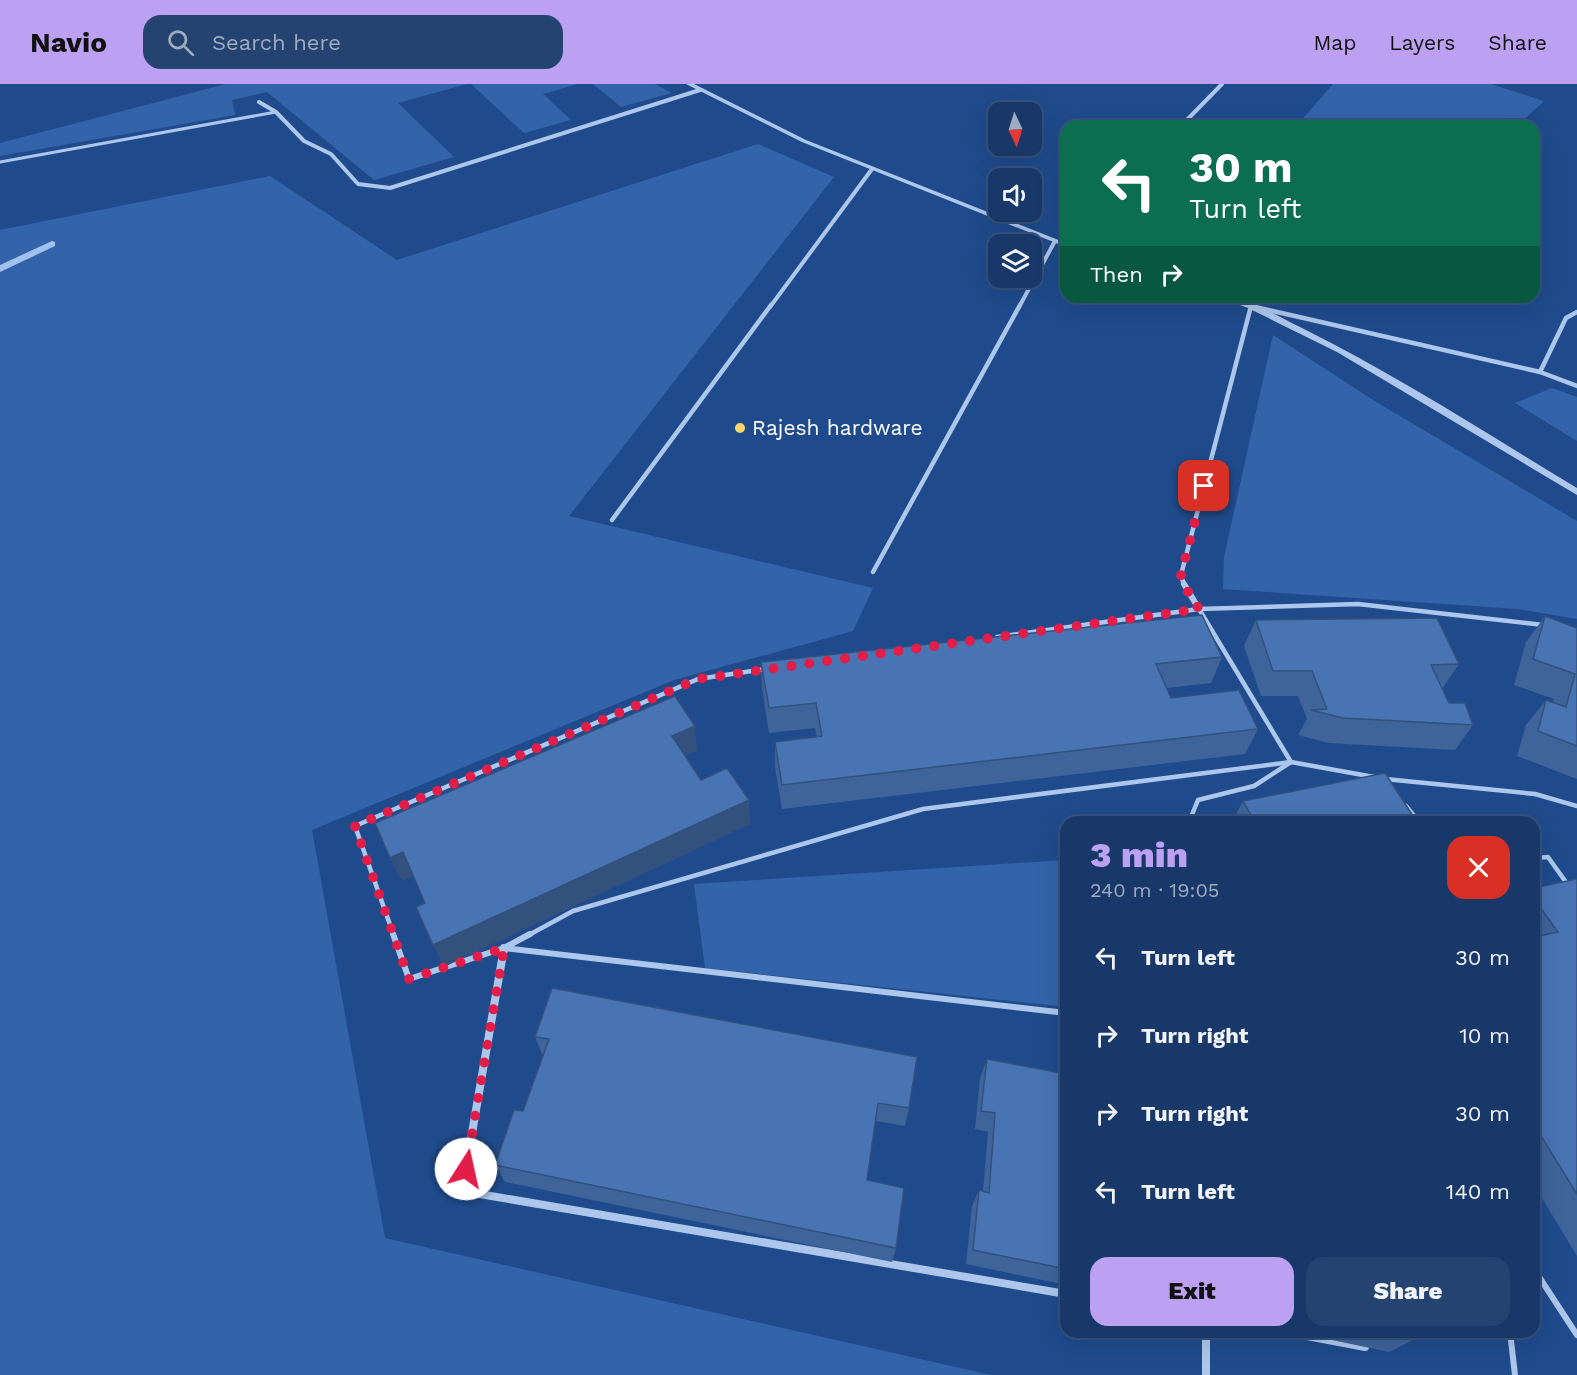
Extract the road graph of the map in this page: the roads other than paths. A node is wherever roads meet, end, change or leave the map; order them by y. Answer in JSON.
{"nodes":[{"id":1,"x":689,"y":84,"type":"edge"},
{"id":2,"x":1222,"y":84,"type":"edge"},
{"id":3,"x":700,"y":90,"type":"junction"},
{"id":4,"x":259,"y":102,"type":"dead end"},
{"id":5,"x":276,"y":112,"type":"junction"},
{"id":6,"x":1187,"y":120,"type":"edge"},
{"id":7,"x":0,"y":162,"type":"edge"},
{"id":8,"x":872,"y":169,"type":"junction"},
{"id":9,"x":1055,"y":241,"type":"junction"},
{"id":10,"x":1060,"y":243,"type":"edge"},
{"id":11,"x":1242,"y":303,"type":"edge"},
{"id":12,"x":1251,"y":306,"type":"junction"},
{"id":13,"x":1577,"y":312,"type":"edge"},
{"id":14,"x":1540,"y":372,"type":"junction"},
{"id":15,"x":1577,"y":386,"type":"edge"},
{"id":16,"x":1577,"y":492,"type":"edge"},
{"id":17,"x":612,"y":520,"type":"dead end"},
{"id":18,"x":873,"y":572,"type":"dead end"},
{"id":19,"x":1199,"y":609,"type":"junction"},
{"id":20,"x":1548,"y":626,"type":"edge"},
{"id":21,"x":989,"y":638,"type":"edge"},
{"id":22,"x":768,"y":669,"type":"edge"},
{"id":23,"x":1291,"y":762,"type":"junction"},
{"id":24,"x":1384,"y":779,"type":"junction"},
{"id":25,"x":1391,"y":788,"type":"edge"},
{"id":26,"x":1398,"y":796,"type":"edge"},
{"id":27,"x":1577,"y":806,"type":"edge"},
{"id":28,"x":1191,"y":816,"type":"edge"},
{"id":29,"x":1414,"y":816,"type":"edge"},
{"id":30,"x":1540,"y":858,"type":"edge"},
{"id":31,"x":1571,"y":889,"type":"edge"},
{"id":32,"x":504,"y":948,"type":"junction"},
{"id":33,"x":1060,"y":1012,"type":"edge"},
{"id":34,"x":1540,"y":1278,"type":"edge"},
{"id":35,"x":1060,"y":1293,"type":"edge"},
{"id":36,"x":1577,"y":1335,"type":"edge"},
{"id":37,"x":1206,"y":1338,"type":"edge"},
{"id":38,"x":1319,"y":1338,"type":"edge"},
{"id":39,"x":1511,"y":1338,"type":"edge"},
{"id":40,"x":1374,"y":1348,"type":"edge"},
{"id":41,"x":1206,"y":1375,"type":"edge"},
{"id":42,"x":1515,"y":1375,"type":"edge"}],
"edges":[{"from":1,"to":3,"type":"street"},
{"from":2,"to":6,"type":"street"},
{"from":3,"to":5,"type":"street"},
{"from":3,"to":8,"type":"street"},
{"from":4,"to":5,"type":"street"},
{"from":5,"to":7,"type":"lane"},
{"from":8,"to":9,"type":"street"},
{"from":8,"to":17,"type":"street"},
{"from":9,"to":10,"type":"street"},
{"from":9,"to":18,"type":"street"},
{"from":11,"to":12,"type":"street"},
{"from":12,"to":14,"type":"street"},
{"from":12,"to":16,"type":"street"},
{"from":12,"to":19,"type":"street"},
{"from":13,"to":14,"type":"street"},
{"from":14,"to":15,"type":"street"},
{"from":19,"to":20,"type":"lane"},
{"from":19,"to":21,"type":"lane"},
{"from":19,"to":23,"type":"lane"},
{"from":22,"to":32,"type":"lane"},
{"from":23,"to":24,"type":"lane"},
{"from":23,"to":28,"type":"lane"},
{"from":23,"to":32,"type":"lane"},
{"from":24,"to":25,"type":"lane"},
{"from":24,"to":27,"type":"lane"},
{"from":26,"to":29,"type":"lane"},
{"from":30,"to":31,"type":"lane"},
{"from":32,"to":33,"type":"lane"},
{"from":32,"to":35,"type":"street"},
{"from":34,"to":36,"type":"lane"},
{"from":37,"to":41,"type":"street"},
{"from":38,"to":40,"type":"street"},
{"from":39,"to":42,"type":"lane"}]}
